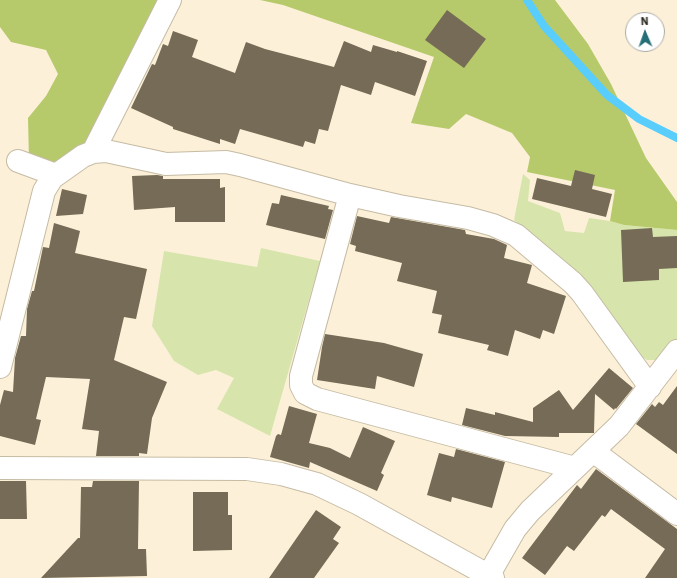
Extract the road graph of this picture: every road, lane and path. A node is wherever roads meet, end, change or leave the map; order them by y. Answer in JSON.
{"nodes":[{"id":1,"x":170,"y":0,"type":"edge"},
{"id":2,"x":94,"y":152,"type":"junction"},
{"id":3,"x":18,"y":161,"type":"dead end"},
{"id":4,"x":56,"y":175,"type":"junction"},
{"id":5,"x":350,"y":195,"type":"junction"},
{"id":6,"x":677,"y":351,"type":"edge"},
{"id":7,"x":0,"y":367,"type":"edge"},
{"id":8,"x":650,"y":387,"type":"junction"},
{"id":9,"x":593,"y":451,"type":"junction"},
{"id":10,"x":0,"y":468,"type":"edge"},
{"id":11,"x":575,"y":468,"type":"junction"},
{"id":12,"x":677,"y":514,"type":"edge"},
{"id":13,"x":489,"y":577,"type":"edge"}],
"edges":[{"from":1,"to":2,"type":"street"},
{"from":2,"to":4,"type":"street"},
{"from":2,"to":5,"type":"street"},
{"from":3,"to":4,"type":"street"},
{"from":4,"to":7,"type":"street"},
{"from":5,"to":8,"type":"street"},
{"from":5,"to":11,"type":"street"},
{"from":6,"to":8,"type":"street"},
{"from":8,"to":9,"type":"street"},
{"from":9,"to":11,"type":"street"},
{"from":9,"to":12,"type":"street"},
{"from":10,"to":13,"type":"street"},
{"from":11,"to":13,"type":"street"}]}
